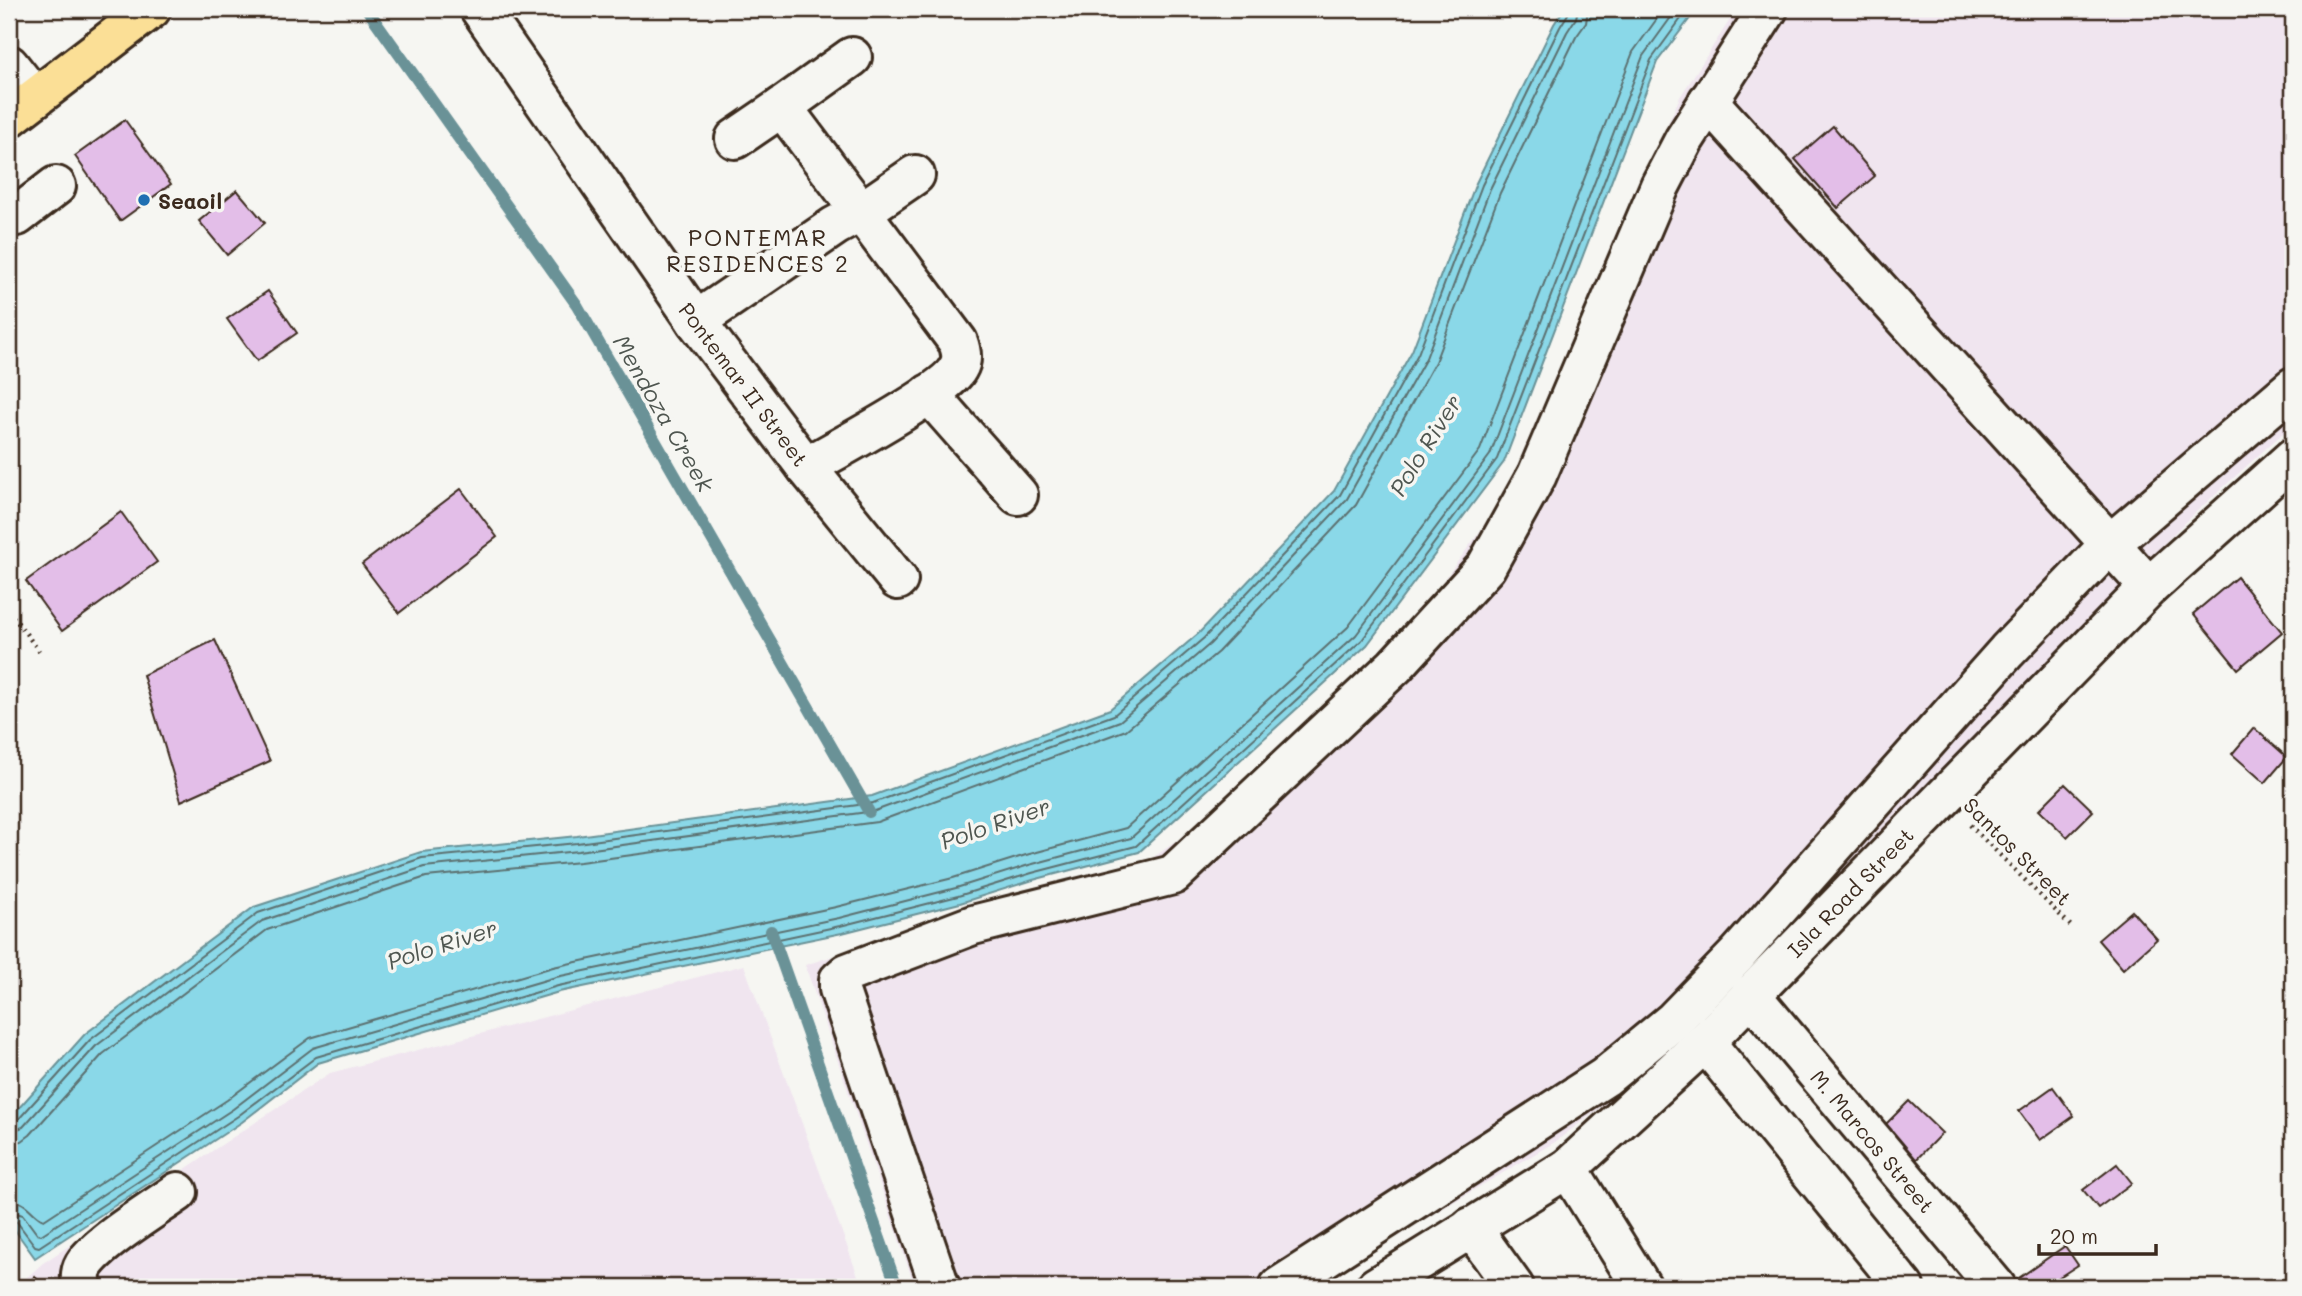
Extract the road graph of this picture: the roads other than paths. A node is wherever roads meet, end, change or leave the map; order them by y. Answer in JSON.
{"nodes":[{"id":1,"x":151,"y":9,"type":"edge"},
{"id":2,"x":480,"y":9,"type":"edge"},
{"id":3,"x":1768,"y":9,"type":"edge"},
{"id":4,"x":852,"y":57,"type":"dead end"},
{"id":5,"x":9,"y":65,"type":"edge"},
{"id":6,"x":1708,"y":101,"type":"junction"},
{"id":7,"x":782,"y":107,"type":"junction"},
{"id":8,"x":22,"y":108,"type":"edge"},
{"id":9,"x":735,"y":139,"type":"dead end"},
{"id":10,"x":915,"y":175,"type":"dead end"},
{"id":11,"x":56,"y":186,"type":"dead end"},
{"id":12,"x":861,"y":212,"type":"junction"},
{"id":13,"x":17,"y":216,"type":"dead end"},
{"id":14,"x":696,"y":321,"type":"junction"},
{"id":15,"x":2293,"y":387,"type":"edge"},
{"id":16,"x":929,"y":394,"type":"junction"},
{"id":17,"x":2293,"y":458,"type":"edge"},
{"id":18,"x":806,"y":467,"type":"junction"},
{"id":19,"x":1018,"y":495,"type":"dead end"},
{"id":20,"x":2110,"y":544,"type":"junction"},
{"id":21,"x":898,"y":580,"type":"dead end"},
{"id":22,"x":2149,"y":587,"type":"junction"},
{"id":23,"x":1751,"y":994,"type":"junction"},
{"id":24,"x":1705,"y":1042,"type":"junction"},
{"id":25,"x":1567,"y":1168,"type":"junction"},
{"id":26,"x":178,"y":1192,"type":"dead end"},
{"id":27,"x":1471,"y":1227,"type":"junction"},
{"id":28,"x":1424,"y":1275,"type":"edge"},
{"id":29,"x":82,"y":1287,"type":"edge"},
{"id":30,"x":940,"y":1287,"type":"edge"},
{"id":31,"x":1279,"y":1287,"type":"edge"},
{"id":32,"x":1376,"y":1287,"type":"edge"},
{"id":33,"x":1514,"y":1287,"type":"edge"},
{"id":34,"x":1642,"y":1287,"type":"edge"},
{"id":35,"x":1904,"y":1287,"type":"edge"},
{"id":36,"x":1996,"y":1287,"type":"edge"}],
"edges":[{"from":1,"to":8,"type":"main road"},
{"from":2,"to":14,"type":"street","name":"Pontemar II Street"},
{"from":3,"to":6,"type":"street"},
{"from":4,"to":7,"type":"street"},
{"from":5,"to":8,"type":"street"},
{"from":6,"to":20,"type":"street"},
{"from":6,"to":30,"type":"street"},
{"from":7,"to":9,"type":"street"},
{"from":7,"to":12,"type":"street"},
{"from":10,"to":12,"type":"street"},
{"from":11,"to":13,"type":"street"},
{"from":12,"to":14,"type":"street"},
{"from":12,"to":16,"type":"street"},
{"from":14,"to":18,"type":"street","name":"Pontemar II Street"},
{"from":15,"to":20,"type":"street"},
{"from":16,"to":18,"type":"street"},
{"from":16,"to":19,"type":"street"},
{"from":17,"to":22,"type":"street","name":"Isla Road Street"},
{"from":18,"to":21,"type":"street","name":"Pontemar II Street"},
{"from":20,"to":22,"type":"street"},
{"from":20,"to":31,"type":"street"},
{"from":22,"to":23,"type":"street","name":"Isla Road Street"},
{"from":23,"to":24,"type":"street","name":"Isla Road Street"},
{"from":23,"to":36,"type":"street","name":"M. Marcos Street"},
{"from":24,"to":25,"type":"street","name":"Isla Road Street"},
{"from":24,"to":35,"type":"street"},
{"from":25,"to":27,"type":"street","name":"Isla Road Street"},
{"from":25,"to":34,"type":"street"},
{"from":26,"to":29,"type":"street"},
{"from":27,"to":28,"type":"street","name":"Isla Road Street"},
{"from":27,"to":33,"type":"street"},
{"from":28,"to":32,"type":"street","name":"Isla Road Street"}]}
